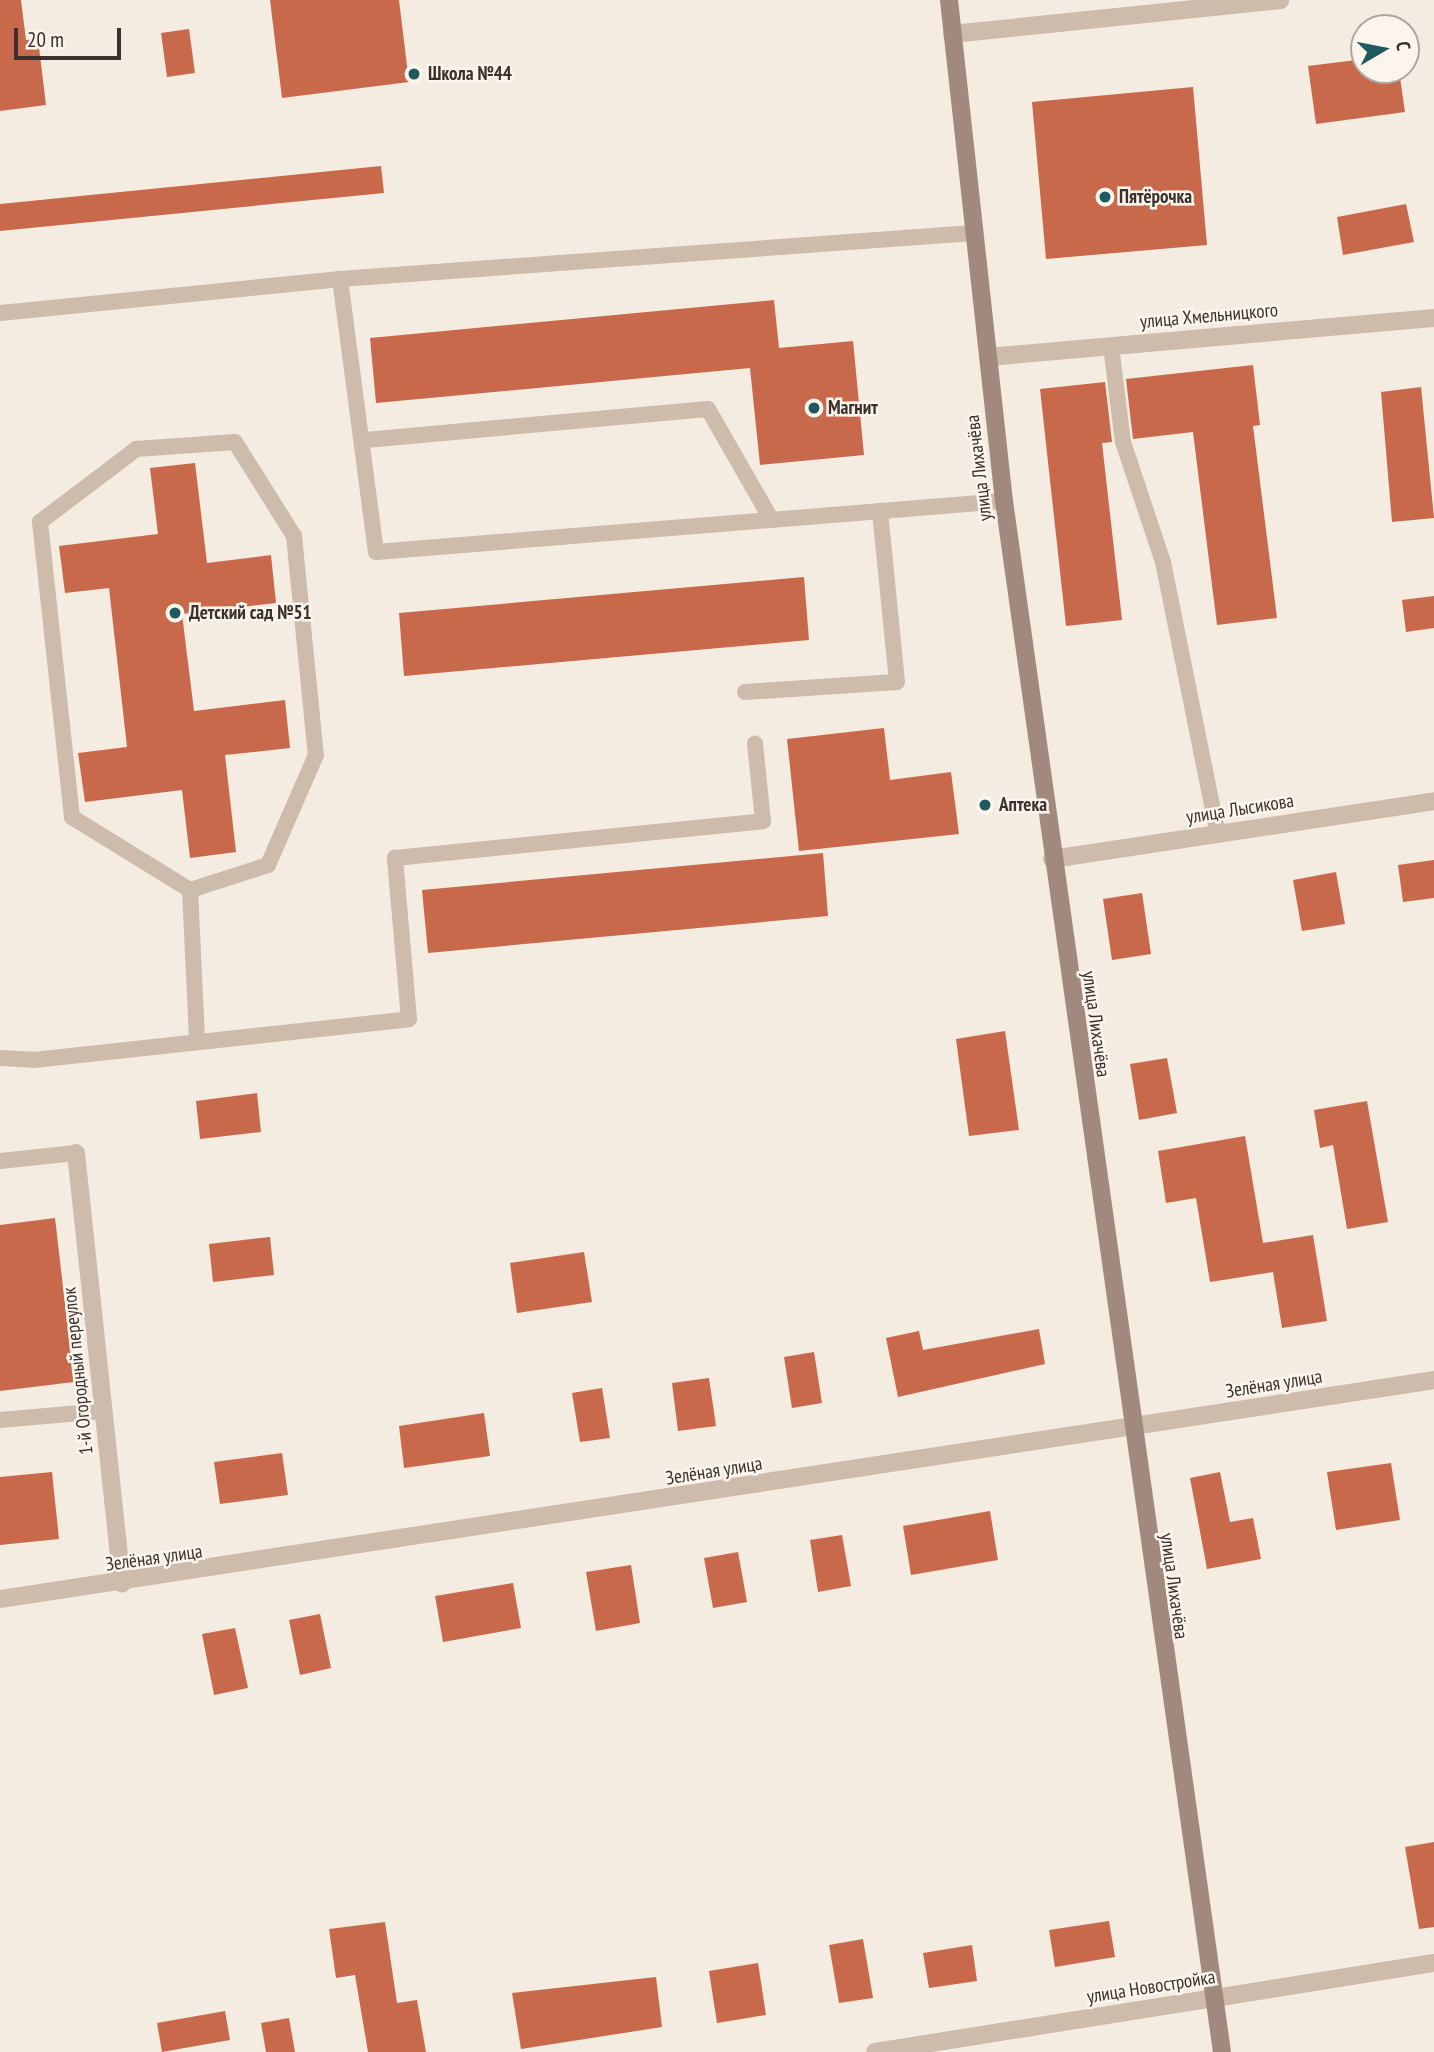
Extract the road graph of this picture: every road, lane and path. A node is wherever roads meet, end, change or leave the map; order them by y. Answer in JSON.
{"nodes":[{"id":1,"x":949,"y":0,"type":"edge"},
{"id":2,"x":1273,"y":1,"type":"edge"},
{"id":3,"x":952,"y":34,"type":"junction"},
{"id":4,"x":973,"y":233,"type":"junction"},
{"id":5,"x":340,"y":279,"type":"junction"},
{"id":6,"x":0,"y":313,"type":"edge"},
{"id":7,"x":1434,"y":317,"type":"edge"},
{"id":8,"x":1111,"y":346,"type":"junction"},
{"id":9,"x":988,"y":357,"type":"junction"},
{"id":10,"x":366,"y":440,"type":"junction"},
{"id":11,"x":1004,"y":501,"type":"junction"},
{"id":12,"x":880,"y":511,"type":"junction"},
{"id":13,"x":771,"y":519,"type":"junction"},
{"id":14,"x":745,"y":692,"type":"dead end"},
{"id":15,"x":755,"y":743,"type":"dead end"},
{"id":16,"x":1434,"y":801,"type":"edge"},
{"id":17,"x":1218,"y":834,"type":"junction"},
{"id":18,"x":1052,"y":859,"type":"junction"},
{"id":19,"x":190,"y":890,"type":"junction"},
{"id":20,"x":197,"y":1041,"type":"junction"},
{"id":21,"x":0,"y":1058,"type":"edge"},
{"id":22,"x":76,"y":1153,"type":"joint"},
{"id":23,"x":0,"y":1161,"type":"edge"},
{"id":24,"x":1434,"y":1380,"type":"edge"},
{"id":25,"x":103,"y":1411,"type":"junction"},
{"id":26,"x":0,"y":1420,"type":"edge"},
{"id":27,"x":1130,"y":1428,"type":"junction"},
{"id":28,"x":122,"y":1584,"type":"junction"},
{"id":29,"x":0,"y":1599,"type":"edge"},
{"id":30,"x":1434,"y":1963,"type":"edge"},
{"id":31,"x":1213,"y":1998,"type":"junction"},
{"id":32,"x":875,"y":2052,"type":"edge"},
{"id":33,"x":1222,"y":2052,"type":"edge"}],
"edges":[{"from":1,"to":3,"type":"main road","name":"улица Лихачёва"},
{"from":2,"to":3,"type":"street"},
{"from":3,"to":4,"type":"main road","name":"улица Лихачёва"},
{"from":4,"to":5,"type":"lane"},
{"from":4,"to":9,"type":"main road","name":"улица Лихачёва"},
{"from":5,"to":6,"type":"lane"},
{"from":5,"to":10,"type":"lane"},
{"from":7,"to":8,"type":"street","name":"улица Хмельницкого"},
{"from":8,"to":9,"type":"street","name":"улица Хмельницкого"},
{"from":8,"to":17,"type":"lane"},
{"from":9,"to":11,"type":"main road","name":"улица Лихачёва"},
{"from":10,"to":13,"type":"lane"},
{"from":10,"to":13,"type":"lane"},
{"from":11,"to":12,"type":"lane"},
{"from":11,"to":18,"type":"main road","name":"улица Лихачёва"},
{"from":12,"to":13,"type":"lane"},
{"from":12,"to":14,"type":"lane"},
{"from":15,"to":20,"type":"lane"},
{"from":16,"to":17,"type":"street","name":"улица Лысикова"},
{"from":17,"to":18,"type":"street","name":"улица Лысикова"},
{"from":18,"to":27,"type":"main road","name":"улица Лихачёва"},
{"from":19,"to":19,"type":"lane"},
{"from":19,"to":20,"type":"lane"},
{"from":20,"to":21,"type":"lane"},
{"from":22,"to":23,"type":"lane"},
{"from":22,"to":25,"type":"street","name":"1-й Огородный переулок"},
{"from":24,"to":27,"type":"street","name":"Зелёная улица"},
{"from":25,"to":26,"type":"lane"},
{"from":25,"to":28,"type":"street","name":"1-й Огородный переулок"},
{"from":27,"to":28,"type":"street","name":"Зелёная улица"},
{"from":27,"to":31,"type":"main road","name":"улица Лихачёва"},
{"from":28,"to":29,"type":"street","name":"Зелёная улица"},
{"from":30,"to":31,"type":"street","name":"улица Новостройка"},
{"from":31,"to":32,"type":"street","name":"улица Новостройка"},
{"from":31,"to":33,"type":"main road","name":"улица Лихачёва"}]}
